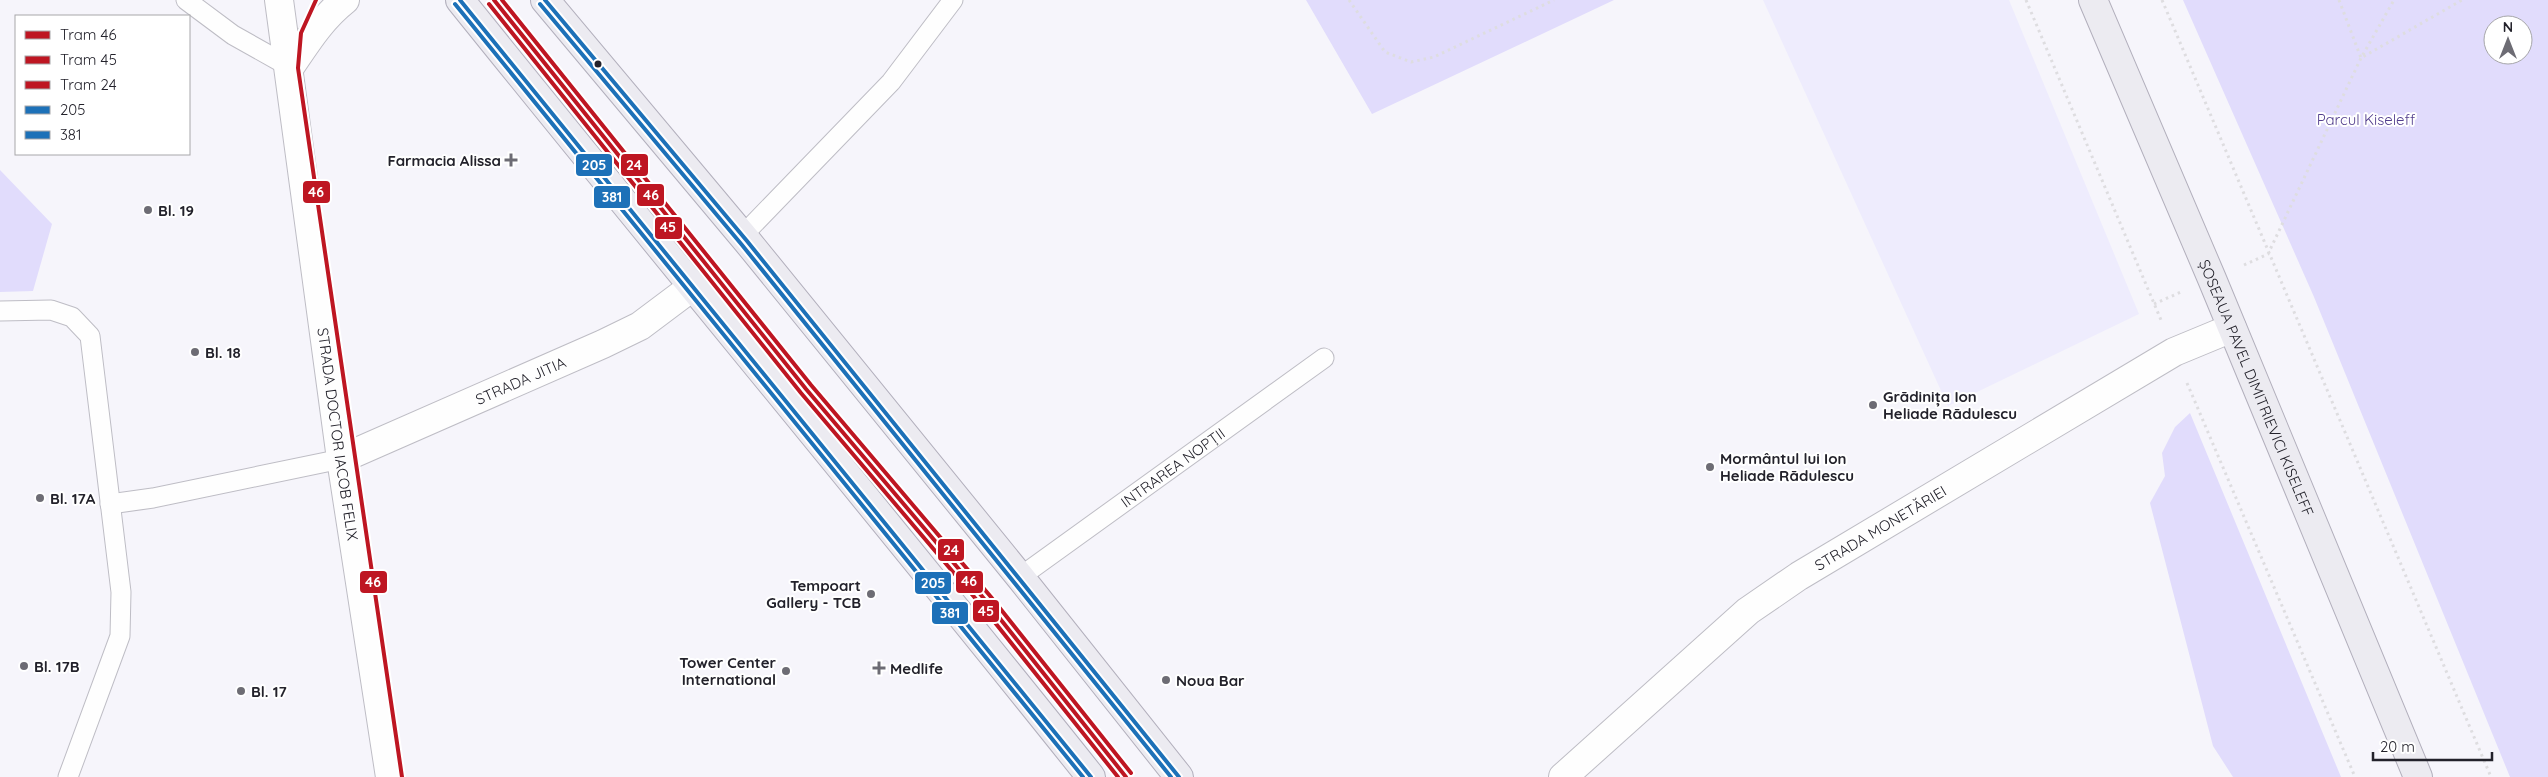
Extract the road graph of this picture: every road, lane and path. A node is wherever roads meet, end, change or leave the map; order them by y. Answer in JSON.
{"nodes":[{"id":1,"x":186,"y":0,"type":"edge"},
{"id":2,"x":279,"y":0,"type":"edge"},
{"id":3,"x":345,"y":0,"type":"edge"},
{"id":4,"x":460,"y":0,"type":"edge"},
{"id":5,"x":545,"y":0,"type":"edge"},
{"id":6,"x":953,"y":0,"type":"edge"},
{"id":7,"x":1349,"y":0,"type":"edge"},
{"id":8,"x":1554,"y":0,"type":"edge"},
{"id":9,"x":2026,"y":0,"type":"edge"},
{"id":10,"x":2093,"y":0,"type":"edge"},
{"id":11,"x":2162,"y":0,"type":"edge"},
{"id":12,"x":2339,"y":0,"type":"edge"},
{"id":13,"x":2394,"y":0,"type":"edge"},
{"id":14,"x":2462,"y":0,"type":"edge"},
{"id":15,"x":2361,"y":58,"type":"junction"},
{"id":16,"x":290,"y":67,"type":"junction"},
{"id":17,"x":742,"y":236,"type":"junction"},
{"id":18,"x":2268,"y":254,"type":"junction"},
{"id":19,"x":692,"y":287,"type":"junction"},
{"id":20,"x":0,"y":311,"type":"edge"},
{"id":21,"x":2232,"y":328,"type":"junction"},
{"id":22,"x":2174,"y":352,"type":"junction"},
{"id":23,"x":1324,"y":358,"type":"dead end"},
{"id":24,"x":341,"y":459,"type":"junction"},
{"id":25,"x":110,"y":504,"type":"junction"},
{"id":26,"x":1020,"y":577,"type":"junction"},
{"id":27,"x":68,"y":777,"type":"edge"},
{"id":28,"x":390,"y":777,"type":"edge"},
{"id":29,"x":1091,"y":777,"type":"edge"},
{"id":30,"x":1179,"y":777,"type":"edge"},
{"id":31,"x":1563,"y":777,"type":"edge"},
{"id":32,"x":2355,"y":777,"type":"edge"},
{"id":33,"x":2418,"y":777,"type":"edge"},
{"id":34,"x":2491,"y":777,"type":"edge"}],
"edges":[{"from":1,"to":16,"type":"lane"},
{"from":2,"to":16,"type":"street","name":"STRADA DOCTOR IACOB FELIX"},
{"from":3,"to":16,"type":"street"},
{"from":4,"to":19,"type":"main road"},
{"from":5,"to":17,"type":"main road"},
{"from":6,"to":17,"type":"lane"},
{"from":7,"to":8,"type":"path"},
{"from":9,"to":22,"type":"path"},
{"from":10,"to":21,"type":"main road","name":"ȘOSEAUA PAVEL DIMITRIEVICI KISELEFF"},
{"from":11,"to":18,"type":"path"},
{"from":12,"to":15,"type":"path"},
{"from":13,"to":15,"type":"path"},
{"from":14,"to":15,"type":"path"},
{"from":15,"to":18,"type":"path"},
{"from":16,"to":24,"type":"street","name":"STRADA DOCTOR IACOB FELIX"},
{"from":17,"to":26,"type":"main road"},
{"from":18,"to":34,"type":"path"},
{"from":19,"to":24,"type":"street","name":"STRADA JITIA"},
{"from":19,"to":29,"type":"main road"},
{"from":20,"to":25,"type":"lane"},
{"from":21,"to":22,"type":"street","name":"STRADA MONETĂRIEI"},
{"from":21,"to":33,"type":"main road","name":"ȘOSEAUA PAVEL DIMITRIEVICI KISELEFF"},
{"from":22,"to":31,"type":"street","name":"STRADA MONETĂRIEI"},
{"from":22,"to":32,"type":"path"},
{"from":23,"to":26,"type":"lane","name":"INTRAREA NOPȚII"},
{"from":24,"to":25,"type":"lane"},
{"from":24,"to":28,"type":"street","name":"STRADA DOCTOR IACOB FELIX"},
{"from":25,"to":27,"type":"lane"},
{"from":26,"to":30,"type":"main road"}]}
